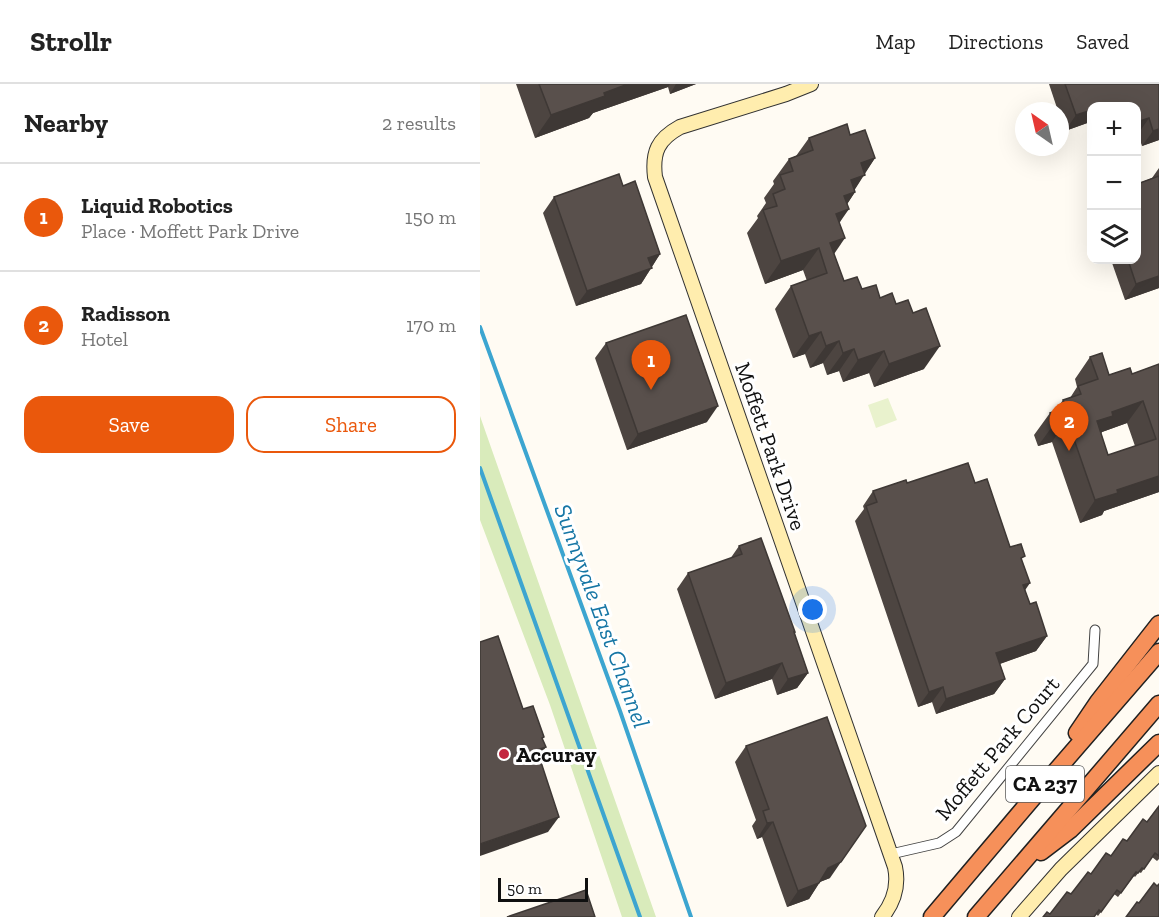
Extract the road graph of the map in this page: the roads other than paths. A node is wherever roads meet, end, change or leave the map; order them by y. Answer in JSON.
{"nodes":[{"id":1,"x":811,"y":84,"type":"edge"},
{"id":2,"x":1159,"y":624,"type":"edge"},
{"id":3,"x":1095,"y":630,"type":"dead end"},
{"id":4,"x":1159,"y":652,"type":"edge"},
{"id":5,"x":1159,"y":705,"type":"edge"},
{"id":6,"x":1159,"y":743,"type":"edge"},
{"id":7,"x":1159,"y":773,"type":"edge"},
{"id":8,"x":1036,"y":794,"type":"junction"},
{"id":9,"x":891,"y":854,"type":"junction"},
{"id":10,"x":1014,"y":872,"type":"junction"},
{"id":11,"x":882,"y":917,"type":"edge"},
{"id":12,"x":932,"y":917,"type":"edge"},
{"id":13,"x":976,"y":917,"type":"edge"},
{"id":14,"x":1019,"y":917,"type":"edge"}],
"edges":[{"from":1,"to":9,"type":"street","name":"Moffett Park Drive"},
{"from":2,"to":8,"type":"highway"},
{"from":3,"to":9,"type":"street","name":"Moffett Park Court"},
{"from":4,"to":8,"type":"highway","number":"CA 237"},
{"from":5,"to":10,"type":"highway","number":"CA 237"},
{"from":6,"to":10,"type":"highway"},
{"from":7,"to":14,"type":"street"},
{"from":8,"to":12,"type":"highway","number":"CA 237"},
{"from":9,"to":11,"type":"street","name":"Moffett Park Drive"},
{"from":10,"to":13,"type":"highway","number":"CA 237"}]}
